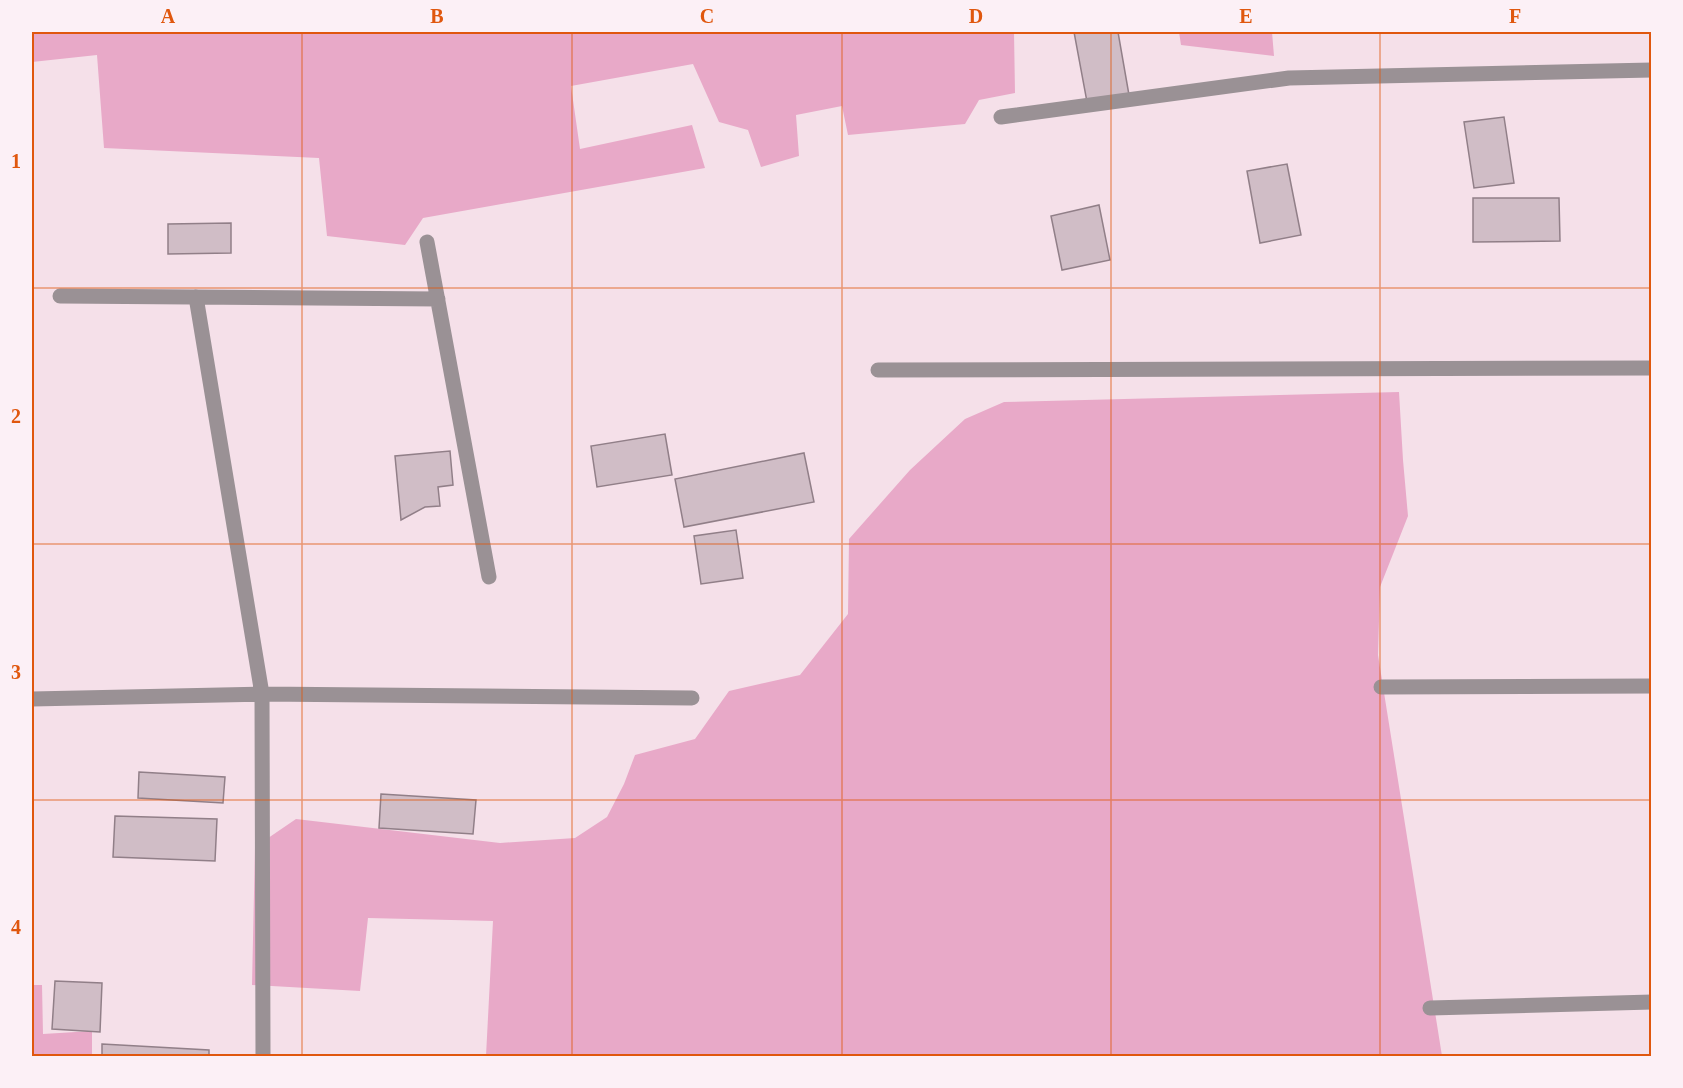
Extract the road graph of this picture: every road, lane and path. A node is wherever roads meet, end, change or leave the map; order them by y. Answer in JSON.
{"nodes":[{"id":1,"x":1652,"y":70,"type":"edge"},
{"id":2,"x":1001,"y":117,"type":"dead end"},
{"id":3,"x":427,"y":242,"type":"dead end"},
{"id":4,"x":60,"y":296,"type":"dead end"},
{"id":5,"x":196,"y":297,"type":"junction"},
{"id":6,"x":438,"y":299,"type":"junction"},
{"id":7,"x":1652,"y":368,"type":"edge"},
{"id":8,"x":878,"y":370,"type":"dead end"},
{"id":9,"x":489,"y":577,"type":"dead end"},
{"id":10,"x":1652,"y":686,"type":"edge"},
{"id":11,"x":1381,"y":687,"type":"dead end"},
{"id":12,"x":262,"y":694,"type":"junction"},
{"id":13,"x":692,"y":698,"type":"dead end"},
{"id":14,"x":32,"y":699,"type":"edge"},
{"id":15,"x":1652,"y":1002,"type":"edge"},
{"id":16,"x":1430,"y":1008,"type":"dead end"},
{"id":17,"x":263,"y":1056,"type":"edge"}],
"edges":[{"from":1,"to":2,"type":"street"},
{"from":3,"to":6,"type":"street"},
{"from":4,"to":5,"type":"street"},
{"from":5,"to":6,"type":"street"},
{"from":5,"to":12,"type":"street"},
{"from":6,"to":9,"type":"street"},
{"from":7,"to":8,"type":"street"},
{"from":10,"to":11,"type":"street"},
{"from":12,"to":13,"type":"street"},
{"from":12,"to":14,"type":"street"},
{"from":12,"to":17,"type":"street"},
{"from":15,"to":16,"type":"street"}]}
